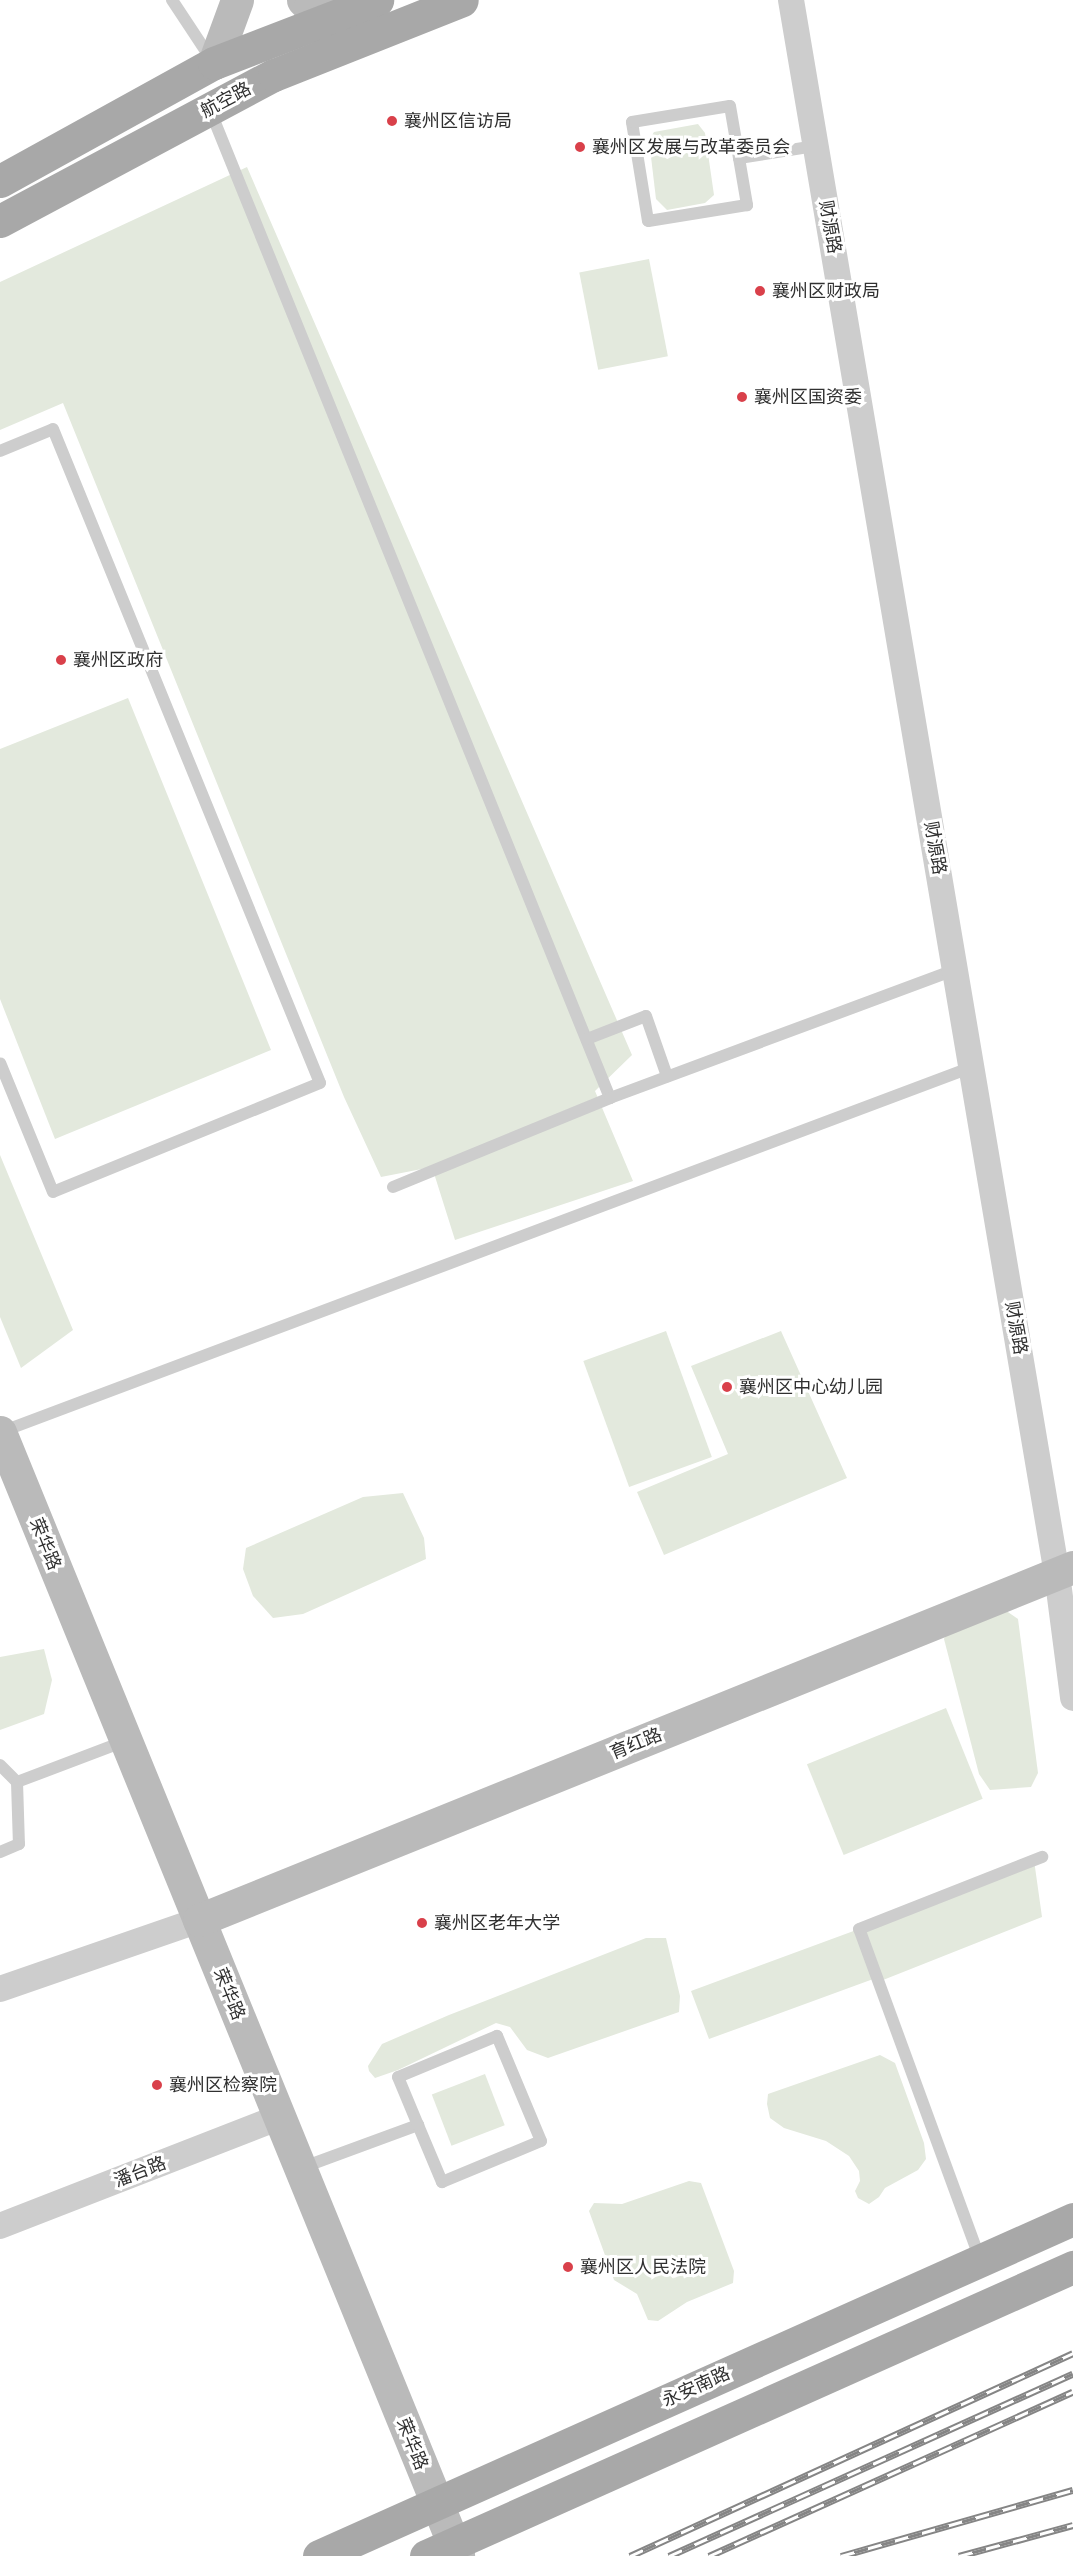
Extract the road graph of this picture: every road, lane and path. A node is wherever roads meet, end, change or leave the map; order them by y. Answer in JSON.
{"nodes":[{"id":1,"x":172,"y":0,"type":"edge"},
{"id":2,"x":237,"y":0,"type":"edge"},
{"id":3,"x":303,"y":0,"type":"edge"},
{"id":4,"x":462,"y":0,"type":"edge"},
{"id":5,"x":791,"y":0,"type":"edge"},
{"id":6,"x":367,"y":4,"type":"edge"},
{"id":7,"x":214,"y":63,"type":"junction"},
{"id":8,"x":210,"y":109,"type":"junction"},
{"id":9,"x":816,"y":146,"type":"junction"},
{"id":10,"x":739,"y":158,"type":"junction"},
{"id":11,"x":0,"y":181,"type":"edge"},
{"id":12,"x":0,"y":221,"type":"edge"},
{"id":13,"x":0,"y":451,"type":"edge"},
{"id":14,"x":956,"y":969,"type":"junction"},
{"id":15,"x":587,"y":1039,"type":"junction"},
{"id":16,"x":0,"y":1063,"type":"edge"},
{"id":17,"x":972,"y":1068,"type":"junction"},
{"id":18,"x":667,"y":1076,"type":"junction"},
{"id":19,"x":610,"y":1098,"type":"junction"},
{"id":20,"x":393,"y":1187,"type":"dead end"},
{"id":21,"x":0,"y":1432,"type":"edge"},
{"id":22,"x":1065,"y":1570,"type":"edge"},
{"id":23,"x":1073,"y":1698,"type":"edge"},
{"id":24,"x":126,"y":1741,"type":"junction"},
{"id":25,"x":0,"y":1765,"type":"edge"},
{"id":26,"x":17,"y":1782,"type":"junction"},
{"id":27,"x":0,"y":1852,"type":"edge"},
{"id":28,"x":1042,"y":1857,"type":"dead end"},
{"id":29,"x":199,"y":1920,"type":"junction"},
{"id":30,"x":0,"y":1989,"type":"edge"},
{"id":31,"x":279,"y":2117,"type":"junction"},
{"id":32,"x":418,"y":2124,"type":"junction"},
{"id":33,"x":300,"y":2169,"type":"junction"},
{"id":34,"x":1073,"y":2219,"type":"edge"},
{"id":35,"x":0,"y":2226,"type":"edge"},
{"id":36,"x":981,"y":2260,"type":"junction"},
{"id":37,"x":1073,"y":2267,"type":"edge"},
{"id":38,"x":436,"y":2503,"type":"junction"},
{"id":39,"x":446,"y":2552,"type":"edge"},
{"id":40,"x":319,"y":2556,"type":"edge"}],
"edges":[{"from":1,"to":7,"type":"lane"},
{"from":2,"to":7,"type":"main road"},
{"from":3,"to":6,"type":"main road"},
{"from":4,"to":8,"type":"main road","name":"航空路"},
{"from":5,"to":9,"type":"street","name":"财源路"},
{"from":6,"to":7,"type":"main road","name":"航空路"},
{"from":7,"to":11,"type":"main road","name":"航空路"},
{"from":8,"to":12,"type":"main road","name":"航空路"},
{"from":8,"to":15,"type":"lane"},
{"from":9,"to":10,"type":"lane"},
{"from":9,"to":14,"type":"street","name":"财源路"},
{"from":10,"to":10,"type":"lane"},
{"from":13,"to":16,"type":"lane"},
{"from":14,"to":17,"type":"street","name":"财源路"},
{"from":14,"to":18,"type":"lane"},
{"from":15,"to":18,"type":"lane"},
{"from":15,"to":19,"type":"lane"},
{"from":17,"to":21,"type":"lane"},
{"from":17,"to":22,"type":"street","name":"财源路"},
{"from":18,"to":19,"type":"lane"},
{"from":19,"to":20,"type":"lane"},
{"from":21,"to":24,"type":"main road","name":"荣华路"},
{"from":22,"to":23,"type":"street","name":"财源路"},
{"from":22,"to":29,"type":"main road","name":"育红路"},
{"from":24,"to":26,"type":"lane"},
{"from":24,"to":29,"type":"main road","name":"荣华路"},
{"from":25,"to":26,"type":"lane"},
{"from":26,"to":27,"type":"lane"},
{"from":28,"to":36,"type":"lane"},
{"from":29,"to":30,"type":"street"},
{"from":29,"to":31,"type":"main road","name":"荣华路"},
{"from":31,"to":33,"type":"main road","name":"荣华路"},
{"from":31,"to":35,"type":"street","name":"潘台路"},
{"from":32,"to":32,"type":"lane"},
{"from":32,"to":33,"type":"lane"},
{"from":33,"to":38,"type":"main road","name":"荣华路"},
{"from":34,"to":36,"type":"main road","name":"永安南路"},
{"from":36,"to":38,"type":"main road","name":"永安南路"},
{"from":37,"to":39,"type":"main road"},
{"from":38,"to":39,"type":"main road","name":"荣华路"},
{"from":38,"to":40,"type":"main road","name":"永安南路"}]}
